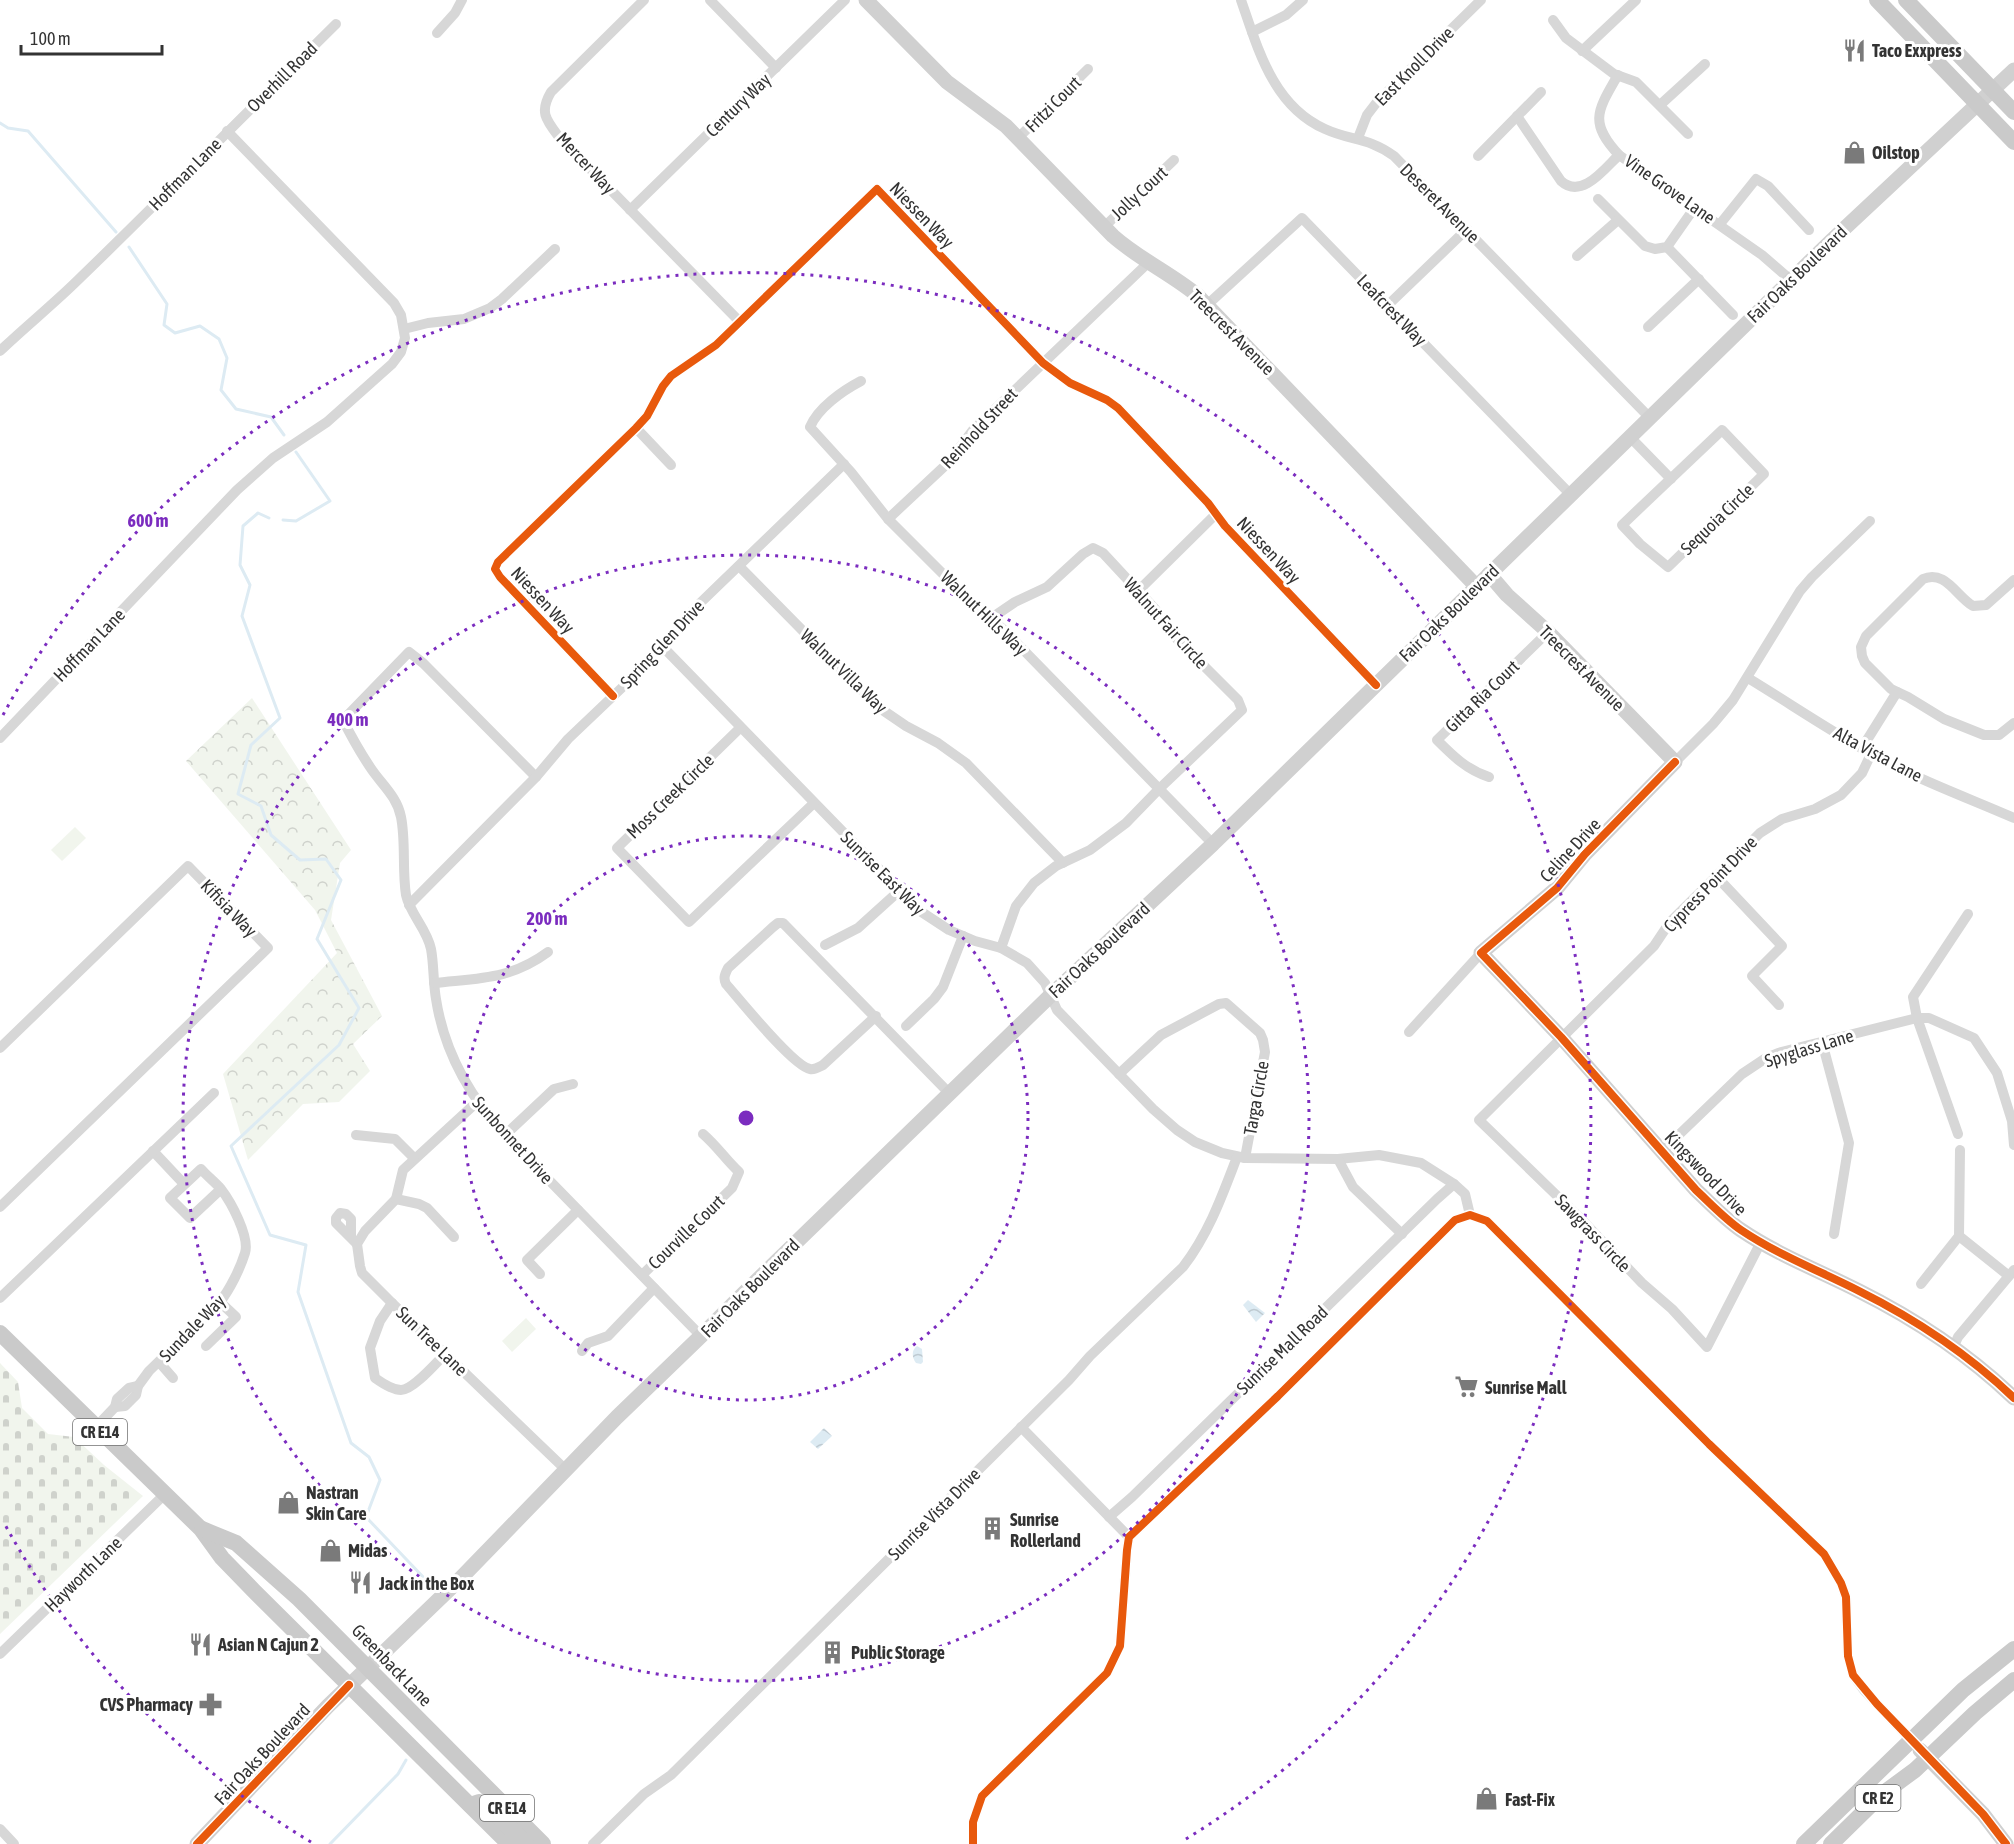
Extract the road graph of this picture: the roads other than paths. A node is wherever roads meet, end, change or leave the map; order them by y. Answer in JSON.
{"nodes":[{"id":1,"x":462,"y":0,"type":"edge"},
{"id":2,"x":644,"y":0,"type":"edge"},
{"id":3,"x":710,"y":0,"type":"edge"},
{"id":4,"x":845,"y":0,"type":"edge"},
{"id":5,"x":866,"y":0,"type":"edge"},
{"id":6,"x":1241,"y":0,"type":"edge"},
{"id":7,"x":1303,"y":0,"type":"edge"},
{"id":8,"x":1481,"y":0,"type":"edge"},
{"id":9,"x":1636,"y":0,"type":"edge"},
{"id":10,"x":1877,"y":0,"type":"edge"},
{"id":11,"x":1906,"y":0,"type":"edge"},
{"id":12,"x":1553,"y":20,"type":"dead end"},
{"id":13,"x":336,"y":24,"type":"dead end"},
{"id":14,"x":1252,"y":32,"type":"junction"},
{"id":15,"x":436,"y":33,"type":"dead end"},
{"id":16,"x":1582,"y":51,"type":"junction"},
{"id":17,"x":1705,"y":64,"type":"dead end"},
{"id":18,"x":776,"y":68,"type":"junction"},
{"id":19,"x":1088,"y":69,"type":"dead end"},
{"id":20,"x":2014,"y":70,"type":"edge"},
{"id":21,"x":1618,"y":75,"type":"junction"},
{"id":22,"x":1992,"y":90,"type":"junction"},
{"id":23,"x":1541,"y":92,"type":"dead end"},
{"id":24,"x":1977,"y":104,"type":"junction"},
{"id":25,"x":1660,"y":105,"type":"junction"},
{"id":26,"x":2014,"y":112,"type":"edge"},
{"id":27,"x":1517,"y":116,"type":"junction"},
{"id":28,"x":227,"y":131,"type":"junction"},
{"id":29,"x":1688,"y":134,"type":"dead end"},
{"id":30,"x":1018,"y":138,"type":"junction"},
{"id":31,"x":1358,"y":138,"type":"junction"},
{"id":32,"x":2014,"y":142,"type":"edge"},
{"id":33,"x":1619,"y":155,"type":"junction"},
{"id":34,"x":1478,"y":156,"type":"dead end"},
{"id":35,"x":1174,"y":160,"type":"dead end"},
{"id":36,"x":1598,"y":199,"type":"dead end"},
{"id":37,"x":1695,"y":207,"type":"junction"},
{"id":38,"x":630,"y":210,"type":"junction"},
{"id":39,"x":1618,"y":220,"type":"junction"},
{"id":40,"x":1719,"y":224,"type":"junction"},
{"id":41,"x":1104,"y":226,"type":"junction"},
{"id":42,"x":1467,"y":229,"type":"junction"},
{"id":43,"x":1809,"y":230,"type":"dead end"},
{"id":44,"x":1667,"y":248,"type":"junction"},
{"id":45,"x":555,"y":249,"type":"dead end"},
{"id":46,"x":1577,"y":256,"type":"dead end"},
{"id":47,"x":1148,"y":264,"type":"junction"},
{"id":48,"x":1699,"y":279,"type":"junction"},
{"id":49,"x":1792,"y":281,"type":"junction"},
{"id":50,"x":1207,"y":305,"type":"junction"},
{"id":51,"x":1388,"y":305,"type":"junction"},
{"id":52,"x":1733,"y":315,"type":"dead end"},
{"id":53,"x":739,"y":321,"type":"junction"},
{"id":54,"x":1648,"y":327,"type":"dead end"},
{"id":55,"x":404,"y":329,"type":"junction"},
{"id":56,"x":0,"y":351,"type":"edge"},
{"id":57,"x":1043,"y":363,"type":"junction"},
{"id":58,"x":861,"y":381,"type":"dead end"},
{"id":59,"x":1650,"y":418,"type":"junction"},
{"id":60,"x":636,"y":428,"type":"junction"},
{"id":61,"x":1630,"y":437,"type":"junction"},
{"id":62,"x":844,"y":464,"type":"junction"},
{"id":63,"x":671,"y":465,"type":"dead end"},
{"id":64,"x":1671,"y":479,"type":"junction"},
{"id":65,"x":1570,"y":495,"type":"junction"},
{"id":66,"x":1216,"y":514,"type":"junction"},
{"id":67,"x":888,"y":519,"type":"junction"},
{"id":68,"x":1870,"y":521,"type":"dead end"},
{"id":69,"x":739,"y":566,"type":"junction"},
{"id":70,"x":1489,"y":574,"type":"junction"},
{"id":71,"x":2014,"y":580,"type":"edge"},
{"id":72,"x":1477,"y":587,"type":"junction"},
{"id":73,"x":1138,"y":591,"type":"junction"},
{"id":74,"x":990,"y":619,"type":"junction"},
{"id":75,"x":1548,"y":632,"type":"junction"},
{"id":76,"x":663,"y":647,"type":"junction"},
{"id":77,"x":1748,"y":678,"type":"junction"},
{"id":78,"x":1376,"y":685,"type":"junction"},
{"id":79,"x":1897,"y":692,"type":"junction"},
{"id":80,"x":613,"y":696,"type":"junction"},
{"id":81,"x":2014,"y":723,"type":"edge"},
{"id":82,"x":741,"y":728,"type":"junction"},
{"id":83,"x":0,"y":738,"type":"edge"},
{"id":84,"x":1867,"y":751,"type":"junction"},
{"id":85,"x":1675,"y":762,"type":"junction"},
{"id":86,"x":536,"y":777,"type":"junction"},
{"id":87,"x":1490,"y":777,"type":"dead end"},
{"id":88,"x":1159,"y":789,"type":"junction"},
{"id":89,"x":814,"y":803,"type":"junction"},
{"id":90,"x":2013,"y":816,"type":"edge"},
{"id":91,"x":1212,"y":844,"type":"junction"},
{"id":92,"x":1063,"y":863,"type":"junction"},
{"id":93,"x":1716,"y":876,"type":"junction"},
{"id":94,"x":899,"y":891,"type":"junction"},
{"id":95,"x":409,"y":905,"type":"junction"},
{"id":96,"x":1968,"y":914,"type":"dead end"},
{"id":97,"x":963,"y":936,"type":"junction"},
{"id":98,"x":825,"y":945,"type":"dead end"},
{"id":99,"x":1001,"y":948,"type":"junction"},
{"id":100,"x":548,"y":952,"type":"dead end"},
{"id":101,"x":1481,"y":953,"type":"junction"},
{"id":102,"x":434,"y":983,"type":"junction"},
{"id":103,"x":1050,"y":996,"type":"junction"},
{"id":104,"x":1779,"y":1005,"type":"dead end"},
{"id":105,"x":876,"y":1016,"type":"junction"},
{"id":106,"x":1917,"y":1018,"type":"junction"},
{"id":107,"x":906,"y":1026,"type":"dead end"},
{"id":108,"x":1409,"y":1032,"type":"dead end"},
{"id":109,"x":1561,"y":1036,"type":"junction"},
{"id":110,"x":1822,"y":1042,"type":"junction"},
{"id":111,"x":0,"y":1048,"type":"edge"},
{"id":112,"x":1119,"y":1074,"type":"junction"},
{"id":113,"x":573,"y":1084,"type":"dead end"},
{"id":114,"x":214,"y":1093,"type":"dead end"},
{"id":115,"x":950,"y":1094,"type":"junction"},
{"id":116,"x":477,"y":1102,"type":"junction"},
{"id":117,"x":704,"y":1134,"type":"dead end"},
{"id":118,"x":1958,"y":1134,"type":"dead end"},
{"id":119,"x":356,"y":1136,"type":"dead end"},
{"id":120,"x":505,"y":1136,"type":"junction"},
{"id":121,"x":2014,"y":1145,"type":"edge"},
{"id":122,"x":1960,"y":1150,"type":"dead end"},
{"id":123,"x":153,"y":1151,"type":"junction"},
{"id":124,"x":1662,"y":1151,"type":"junction"},
{"id":125,"x":414,"y":1158,"type":"junction"},
{"id":126,"x":1241,"y":1158,"type":"junction"},
{"id":127,"x":1338,"y":1159,"type":"junction"},
{"id":128,"x":184,"y":1184,"type":"junction"},
{"id":129,"x":1454,"y":1184,"type":"junction"},
{"id":130,"x":221,"y":1189,"type":"junction"},
{"id":131,"x":396,"y":1199,"type":"junction"},
{"id":132,"x":0,"y":1208,"type":"edge"},
{"id":133,"x":578,"y":1210,"type":"junction"},
{"id":134,"x":1470,"y":1215,"type":"junction"},
{"id":135,"x":1402,"y":1233,"type":"junction"},
{"id":136,"x":1834,"y":1234,"type":"dead end"},
{"id":137,"x":1959,"y":1236,"type":"junction"},
{"id":138,"x":454,"y":1237,"type":"dead end"},
{"id":139,"x":1761,"y":1242,"type":"junction"},
{"id":140,"x":2012,"y":1273,"type":"edge"},
{"id":141,"x":540,"y":1274,"type":"dead end"},
{"id":142,"x":642,"y":1275,"type":"junction"},
{"id":143,"x":1921,"y":1284,"type":"dead end"},
{"id":144,"x":654,"y":1288,"type":"junction"},
{"id":145,"x":0,"y":1298,"type":"edge"},
{"id":146,"x":220,"y":1302,"type":"junction"},
{"id":147,"x":392,"y":1303,"type":"junction"},
{"id":148,"x":0,"y":1333,"type":"edge"},
{"id":149,"x":702,"y":1336,"type":"junction"},
{"id":150,"x":206,"y":1346,"type":"dead end"},
{"id":151,"x":1953,"y":1348,"type":"junction"},
{"id":152,"x":582,"y":1351,"type":"dead end"},
{"id":153,"x":445,"y":1354,"type":"junction"},
{"id":154,"x":159,"y":1362,"type":"junction"},
{"id":155,"x":173,"y":1378,"type":"dead end"},
{"id":156,"x":2014,"y":1398,"type":"edge"},
{"id":157,"x":96,"y":1427,"type":"junction"},
{"id":158,"x":1021,"y":1427,"type":"junction"},
{"id":159,"x":566,"y":1470,"type":"junction"},
{"id":160,"x":165,"y":1494,"type":"junction"},
{"id":161,"x":1109,"y":1517,"type":"junction"},
{"id":162,"x":201,"y":1529,"type":"junction"},
{"id":163,"x":1129,"y":1537,"type":"junction"},
{"id":164,"x":2014,"y":1649,"type":"edge"},
{"id":165,"x":0,"y":1653,"type":"edge"},
{"id":166,"x":368,"y":1668,"type":"junction"},
{"id":167,"x":2014,"y":1680,"type":"edge"},
{"id":168,"x":349,"y":1685,"type":"junction"},
{"id":169,"x":1920,"y":1749,"type":"junction"},
{"id":170,"x":470,"y":1805,"type":"junction"},
{"id":171,"x":0,"y":1829,"type":"edge"},
{"id":172,"x":14,"y":1844,"type":"edge"},
{"id":173,"x":197,"y":1844,"type":"edge"},
{"id":174,"x":509,"y":1844,"type":"edge"},
{"id":175,"x":526,"y":1844,"type":"edge"},
{"id":176,"x":543,"y":1844,"type":"edge"},
{"id":177,"x":593,"y":1844,"type":"edge"},
{"id":178,"x":973,"y":1844,"type":"edge"},
{"id":179,"x":1804,"y":1844,"type":"edge"},
{"id":180,"x":1831,"y":1844,"type":"edge"},
{"id":181,"x":2006,"y":1844,"type":"edge"}],
"edges":[{"from":1,"to":15,"type":"street"},
{"from":2,"to":38,"type":"street","name":"Mercer Way"},
{"from":3,"to":18,"type":"street"},
{"from":4,"to":18,"type":"street","name":"Century Way"},
{"from":5,"to":30,"type":"main road","name":"Treecrest Avenue"},
{"from":6,"to":14,"type":"street","name":"Deseret Avenue"},
{"from":7,"to":14,"type":"street"},
{"from":8,"to":31,"type":"street","name":"East Knoll Drive"},
{"from":9,"to":16,"type":"street"},
{"from":10,"to":24,"type":"main road"},
{"from":11,"to":22,"type":"main road"},
{"from":12,"to":16,"type":"street"},
{"from":13,"to":28,"type":"street","name":"Overhill Road"},
{"from":14,"to":31,"type":"street","name":"Deseret Avenue"},
{"from":16,"to":21,"type":"street"},
{"from":17,"to":25,"type":"street"},
{"from":18,"to":38,"type":"street","name":"Century Way"},
{"from":19,"to":30,"type":"street","name":"Fritzi Court"},
{"from":20,"to":22,"type":"main road","name":"Fair Oaks Boulevard"},
{"from":21,"to":25,"type":"street"},
{"from":21,"to":33,"type":"street","name":"Vine Grove Lane"},
{"from":22,"to":24,"type":"main road","name":"Fair Oaks Boulevard"},
{"from":22,"to":26,"type":"main road"},
{"from":23,"to":27,"type":"street"},
{"from":24,"to":32,"type":"main road"},
{"from":24,"to":49,"type":"main road","name":"Fair Oaks Boulevard"},
{"from":25,"to":29,"type":"street"},
{"from":27,"to":33,"type":"street"},
{"from":27,"to":34,"type":"street"},
{"from":28,"to":55,"type":"street","name":"Hoffman Lane"},
{"from":28,"to":56,"type":"street","name":"Hoffman Lane"},
{"from":30,"to":41,"type":"main road","name":"Treecrest Avenue"},
{"from":31,"to":42,"type":"street","name":"Deseret Avenue"},
{"from":33,"to":37,"type":"street","name":"Vine Grove Lane"},
{"from":35,"to":41,"type":"street","name":"Jolly Court"},
{"from":36,"to":39,"type":"street"},
{"from":37,"to":40,"type":"street","name":"Vine Grove Lane"},
{"from":37,"to":44,"type":"street"},
{"from":38,"to":53,"type":"street","name":"Mercer Way"},
{"from":39,"to":44,"type":"street"},
{"from":39,"to":46,"type":"street"},
{"from":40,"to":43,"type":"street"},
{"from":40,"to":49,"type":"street","name":"Vine Grove Lane"},
{"from":41,"to":47,"type":"main road","name":"Treecrest Avenue"},
{"from":42,"to":51,"type":"street"},
{"from":42,"to":59,"type":"street","name":"Deseret Avenue"},
{"from":44,"to":48,"type":"street"},
{"from":45,"to":55,"type":"street"},
{"from":47,"to":50,"type":"main road","name":"Treecrest Avenue"},
{"from":47,"to":57,"type":"street","name":"Reinhold Street"},
{"from":48,"to":52,"type":"street"},
{"from":48,"to":54,"type":"street"},
{"from":49,"to":59,"type":"main road","name":"Fair Oaks Boulevard"},
{"from":50,"to":51,"type":"street","name":"Leafcrest Way"},
{"from":50,"to":72,"type":"main road","name":"Treecrest Avenue"},
{"from":51,"to":65,"type":"street","name":"Leafcrest Way"},
{"from":53,"to":57,"type":"street","name":"Niessen Way"},
{"from":53,"to":60,"type":"street","name":"Niessen Way"},
{"from":55,"to":83,"type":"street","name":"Hoffman Lane"},
{"from":57,"to":66,"type":"street","name":"Niessen Way"},
{"from":57,"to":67,"type":"street","name":"Reinhold Street"},
{"from":58,"to":62,"type":"street","name":"Walnut Hills Way"},
{"from":59,"to":61,"type":"main road","name":"Fair Oaks Boulevard"},
{"from":60,"to":63,"type":"street"},
{"from":60,"to":80,"type":"street","name":"Niessen Way"},
{"from":61,"to":64,"type":"street"},
{"from":61,"to":65,"type":"main road","name":"Fair Oaks Boulevard"},
{"from":62,"to":67,"type":"street","name":"Walnut Hills Way"},
{"from":62,"to":69,"type":"street","name":"Spring Glen Drive"},
{"from":64,"to":64,"type":"street","name":"Sequoia Circle"},
{"from":65,"to":70,"type":"main road","name":"Fair Oaks Boulevard"},
{"from":66,"to":73,"type":"street"},
{"from":66,"to":78,"type":"street","name":"Niessen Way"},
{"from":67,"to":74,"type":"street","name":"Walnut Hills Way"},
{"from":68,"to":77,"type":"street","name":"Celine Drive"},
{"from":69,"to":76,"type":"street","name":"Spring Glen Drive"},
{"from":69,"to":92,"type":"street","name":"Walnut Villa Way"},
{"from":70,"to":72,"type":"main road","name":"Fair Oaks Boulevard"},
{"from":70,"to":75,"type":"main road","name":"Treecrest Avenue"},
{"from":71,"to":79,"type":"street"},
{"from":72,"to":78,"type":"main road","name":"Fair Oaks Boulevard"},
{"from":73,"to":74,"type":"street","name":"Walnut Fair Circle"},
{"from":73,"to":88,"type":"street","name":"Walnut Fair Circle"},
{"from":74,"to":88,"type":"street","name":"Walnut Hills Way"},
{"from":75,"to":85,"type":"main road","name":"Treecrest Avenue"},
{"from":75,"to":87,"type":"street","name":"Gitta Ria Court"},
{"from":76,"to":80,"type":"street","name":"Spring Glen Drive"},
{"from":76,"to":82,"type":"street","name":"Sunrise East Way"},
{"from":77,"to":84,"type":"street","name":"Alta Vista Lane"},
{"from":77,"to":85,"type":"street","name":"Celine Drive"},
{"from":78,"to":91,"type":"main road","name":"Fair Oaks Boulevard"},
{"from":79,"to":81,"type":"street"},
{"from":79,"to":84,"type":"street","name":"Cypress Point Drive"},
{"from":80,"to":86,"type":"street","name":"Spring Glen Drive"},
{"from":82,"to":89,"type":"street","name":"Sunrise East Way"},
{"from":82,"to":89,"type":"street","name":"Moss Creek Circle"},
{"from":84,"to":90,"type":"street","name":"Alta Vista Lane"},
{"from":84,"to":93,"type":"street","name":"Cypress Point Drive"},
{"from":85,"to":101,"type":"main road","name":"Celine Drive"},
{"from":86,"to":95,"type":"street","name":"Spring Glen Drive"},
{"from":86,"to":95,"type":"street","name":"Sunbonnet Drive"},
{"from":88,"to":91,"type":"street","name":"Walnut Hills Way"},
{"from":88,"to":92,"type":"street"},
{"from":89,"to":94,"type":"street","name":"Sunrise East Way"},
{"from":91,"to":103,"type":"main road","name":"Fair Oaks Boulevard"},
{"from":92,"to":99,"type":"street"},
{"from":93,"to":104,"type":"street"},
{"from":93,"to":109,"type":"street","name":"Cypress Point Drive"},
{"from":94,"to":97,"type":"street","name":"Sunrise East Way"},
{"from":94,"to":98,"type":"street"},
{"from":95,"to":102,"type":"street","name":"Sunbonnet Drive"},
{"from":96,"to":106,"type":"street"},
{"from":97,"to":99,"type":"street","name":"Sunrise East Way"},
{"from":97,"to":107,"type":"street"},
{"from":99,"to":103,"type":"street","name":"Sunrise East Way"},
{"from":100,"to":102,"type":"street"},
{"from":101,"to":108,"type":"street","name":"Celine Drive"},
{"from":101,"to":109,"type":"main road","name":"Kingswood Drive"},
{"from":102,"to":116,"type":"street","name":"Sunbonnet Drive"},
{"from":103,"to":112,"type":"street","name":"Sunrise East Way"},
{"from":103,"to":115,"type":"main road","name":"Fair Oaks Boulevard"},
{"from":105,"to":105,"type":"street"},
{"from":105,"to":115,"type":"street"},
{"from":106,"to":110,"type":"street","name":"Spyglass Lane"},
{"from":106,"to":118,"type":"street"},
{"from":106,"to":121,"type":"street","name":"Spyglass Lane"},
{"from":109,"to":124,"type":"main road","name":"Kingswood Drive"},
{"from":109,"to":139,"type":"street","name":"Sawgrass Circle"},
{"from":110,"to":124,"type":"street","name":"Spyglass Lane"},
{"from":110,"to":136,"type":"street"},
{"from":111,"to":132,"type":"street","name":"Kifisia Way"},
{"from":112,"to":126,"type":"street","name":"Sunrise East Way"},
{"from":112,"to":126,"type":"street","name":"Targa Circle"},
{"from":113,"to":120,"type":"street"},
{"from":114,"to":123,"type":"street"},
{"from":115,"to":149,"type":"main road","name":"Fair Oaks Boulevard"},
{"from":116,"to":120,"type":"street","name":"Sunbonnet Drive"},
{"from":116,"to":125,"type":"street"},
{"from":117,"to":142,"type":"street","name":"Courville Court"},
{"from":119,"to":125,"type":"street"},
{"from":120,"to":133,"type":"street","name":"Sunbonnet Drive"},
{"from":122,"to":137,"type":"street"},
{"from":123,"to":128,"type":"street"},
{"from":123,"to":145,"type":"street"},
{"from":124,"to":139,"type":"main road","name":"Kingswood Drive"},
{"from":125,"to":131,"type":"street"},
{"from":126,"to":127,"type":"street","name":"Sunrise East Way"},
{"from":126,"to":158,"type":"street","name":"Sunrise Vista Drive"},
{"from":127,"to":129,"type":"street","name":"Sunrise East Way"},
{"from":127,"to":135,"type":"street"},
{"from":128,"to":130,"type":"street","name":"Sundale Way"},
{"from":128,"to":130,"type":"street"},
{"from":129,"to":134,"type":"street","name":"Sunrise East Way"},
{"from":129,"to":135,"type":"street","name":"Sunrise Mall Road"},
{"from":130,"to":146,"type":"street","name":"Sundale Way"},
{"from":131,"to":138,"type":"street"},
{"from":131,"to":147,"type":"street","name":"Sun Tree Lane"},
{"from":133,"to":141,"type":"street"},
{"from":133,"to":142,"type":"street","name":"Sunbonnet Drive"},
{"from":134,"to":163,"type":"street"},
{"from":134,"to":169,"type":"street"},
{"from":135,"to":161,"type":"street","name":"Sunrise Mall Road"},
{"from":137,"to":140,"type":"street"},
{"from":137,"to":143,"type":"street"},
{"from":139,"to":151,"type":"main road","name":"Kingswood Drive"},
{"from":140,"to":151,"type":"street"},
{"from":142,"to":144,"type":"street","name":"Sunbonnet Drive"},
{"from":144,"to":149,"type":"street","name":"Sunbonnet Drive"},
{"from":144,"to":152,"type":"street"},
{"from":146,"to":150,"type":"street"},
{"from":146,"to":154,"type":"street","name":"Sundale Way"},
{"from":147,"to":153,"type":"street","name":"Sun Tree Lane"},
{"from":147,"to":153,"type":"street"},
{"from":148,"to":157,"type":"main road","name":"Greenback Lane","number":"CR E14"},
{"from":149,"to":159,"type":"main road","name":"Fair Oaks Boulevard"},
{"from":151,"to":156,"type":"main road","name":"Kingswood Drive"},
{"from":153,"to":159,"type":"street","name":"Sun Tree Lane"},
{"from":154,"to":155,"type":"street"},
{"from":154,"to":157,"type":"street","name":"Sundale Way"},
{"from":157,"to":160,"type":"main road","name":"Greenback Lane","number":"CR E14"},
{"from":158,"to":161,"type":"street"},
{"from":158,"to":177,"type":"street","name":"Sunrise Vista Drive"},
{"from":159,"to":166,"type":"main road","name":"Fair Oaks Boulevard"},
{"from":160,"to":162,"type":"main road","name":"Greenback Lane","number":"CR E14"},
{"from":160,"to":165,"type":"street","name":"Hayworth Lane"},
{"from":161,"to":163,"type":"street"},
{"from":162,"to":166,"type":"main road","name":"Greenback Lane","number":"CR E14"},
{"from":162,"to":168,"type":"main road","name":"Greenback Lane","number":"CR E14"},
{"from":163,"to":178,"type":"street"},
{"from":164,"to":169,"type":"main road","number":"CR E2"},
{"from":166,"to":168,"type":"main road","name":"Fair Oaks Boulevard"},
{"from":166,"to":176,"type":"main road","name":"Greenback Lane","number":"CR E14"},
{"from":167,"to":169,"type":"main road","number":"CR E2"},
{"from":168,"to":170,"type":"main road","name":"Greenback Lane","number":"CR E14"},
{"from":168,"to":173,"type":"main road","name":"Fair Oaks Boulevard"},
{"from":169,"to":179,"type":"main road","number":"CR E2"},
{"from":169,"to":180,"type":"main road","number":"CR E2"},
{"from":169,"to":181,"type":"main road"},
{"from":170,"to":174,"type":"main road","name":"Greenback Lane","number":"CR E14"},
{"from":170,"to":175,"type":"main road"},
{"from":171,"to":172,"type":"street"}]}
